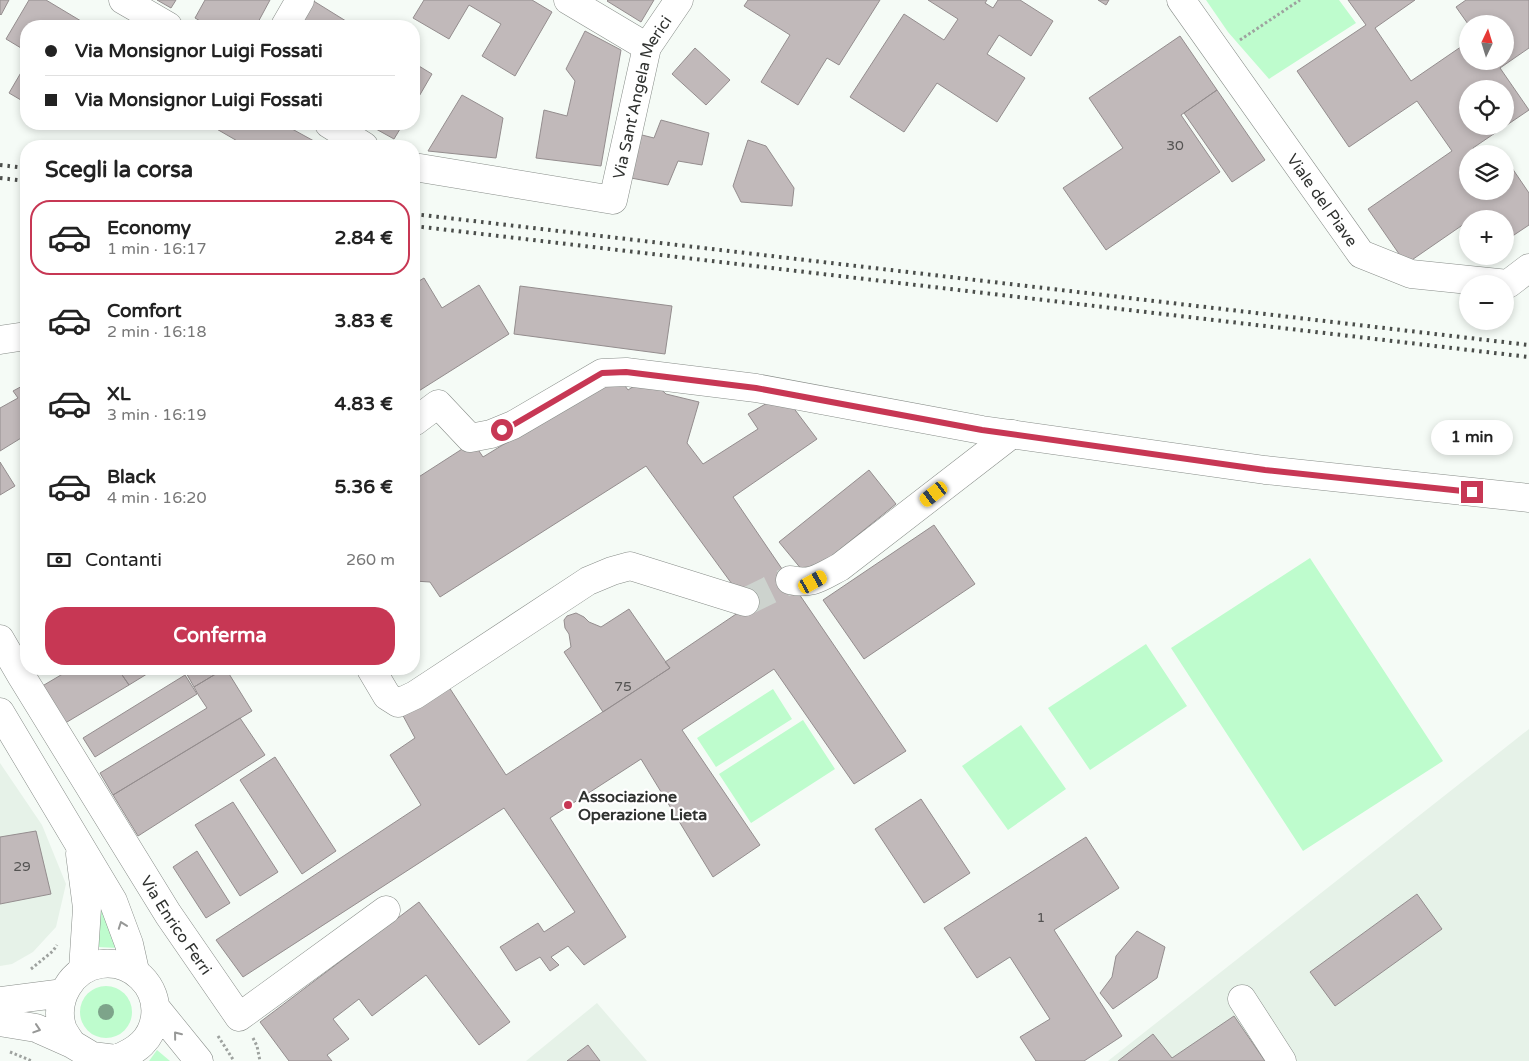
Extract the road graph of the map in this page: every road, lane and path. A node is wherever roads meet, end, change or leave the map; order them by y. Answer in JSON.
{"nodes":[{"id":1,"x":123,"y":0,"type":"edge"},
{"id":2,"x":300,"y":0,"type":"edge"},
{"id":3,"x":568,"y":0,"type":"edge"},
{"id":4,"x":679,"y":0,"type":"edge"},
{"id":5,"x":1181,"y":0,"type":"edge"},
{"id":6,"x":1300,"y":0,"type":"edge"},
{"id":7,"x":158,"y":20,"type":"edge"},
{"id":8,"x":288,"y":20,"type":"edge"},
{"id":9,"x":647,"y":47,"type":"junction"},
{"id":10,"x":1219,"y":54,"type":"junction"},
{"id":11,"x":339,"y":130,"type":"edge"},
{"id":12,"x":354,"y":140,"type":"edge"},
{"id":13,"x":420,"y":168,"type":"edge"},
{"id":14,"x":1529,"y":268,"type":"edge"},
{"id":15,"x":20,"y":337,"type":"edge"},
{"id":16,"x":0,"y":340,"type":"edge"},
{"id":17,"x":420,"y":418,"type":"edge"},
{"id":18,"x":1012,"y":434,"type":"junction"},
{"id":19,"x":1529,"y":498,"type":"edge"},
{"id":20,"x":790,"y":580,"type":"tunnel mouth"},
{"id":21,"x":745,"y":602,"type":"tunnel mouth"},
{"id":22,"x":0,"y":638,"type":"edge"},
{"id":23,"x":20,"y":663,"type":"edge"},
{"id":24,"x":29,"y":675,"type":"edge"},
{"id":25,"x":374,"y":675,"type":"edge"},
{"id":26,"x":0,"y":712,"type":"edge"},
{"id":27,"x":78,"y":842,"type":"junction"},
{"id":28,"x":386,"y":910,"type":"dead end"},
{"id":29,"x":58,"y":943,"type":"dead end"},
{"id":30,"x":30,"y":970,"type":"dead end"},
{"id":31,"x":83,"y":970,"type":"junction"},
{"id":32,"x":135,"y":972,"type":"junction"},
{"id":33,"x":64,"y":993,"type":"junction"},
{"id":34,"x":1242,"y":999,"type":"dead end"},
{"id":35,"x":0,"y":1001,"type":"edge"},
{"id":36,"x":156,"y":1008,"type":"junction"},
{"id":37,"x":0,"y":1022,"type":"edge"},
{"id":38,"x":72,"y":1044,"type":"junction"},
{"id":39,"x":8,"y":1051,"type":"dead end"},
{"id":40,"x":118,"y":1060,"type":"edge"},
{"id":41,"x":32,"y":1061,"type":"edge"},
{"id":42,"x":199,"y":1061,"type":"edge"},
{"id":43,"x":1282,"y":1061,"type":"edge"}],
"edges":[{"from":1,"to":7,"type":"street"},
{"from":2,"to":8,"type":"street"},
{"from":3,"to":9,"type":"street"},
{"from":4,"to":9,"type":"street","name":"Via Sant'Angela Merici"},
{"from":5,"to":10,"type":"street","name":"Viale del Piave"},
{"from":6,"to":10,"type":"path"},
{"from":9,"to":13,"type":"street","name":"Via Sant'Angela Merici"},
{"from":10,"to":14,"type":"street","name":"Viale del Piave"},
{"from":11,"to":12,"type":"street"},
{"from":15,"to":16,"type":"street"},
{"from":17,"to":18,"type":"street"},
{"from":18,"to":19,"type":"street"},
{"from":18,"to":20,"type":"street"},
{"from":21,"to":25,"type":"street"},
{"from":22,"to":23,"type":"street","name":"Via Enrico Ferri"},
{"from":24,"to":28,"type":"street","name":"Via Enrico Ferri"},
{"from":26,"to":27,"type":"street"},
{"from":27,"to":31,"type":"street"},
{"from":32,"to":27,"type":"street","one_way":true},
{"from":29,"to":30,"type":"path"},
{"from":31,"to":32,"type":"street"},
{"from":31,"to":33,"type":"street"},
{"from":32,"to":36,"type":"street"},
{"from":33,"to":35,"type":"street"},
{"from":33,"to":38,"type":"street"},
{"from":34,"to":43,"type":"street"},
{"from":36,"to":40,"type":"street"},
{"from":42,"to":36,"type":"street","one_way":true},
{"from":37,"to":38,"type":"street","one_way":true},
{"from":38,"to":40,"type":"street"},
{"from":39,"to":41,"type":"path"}]}
